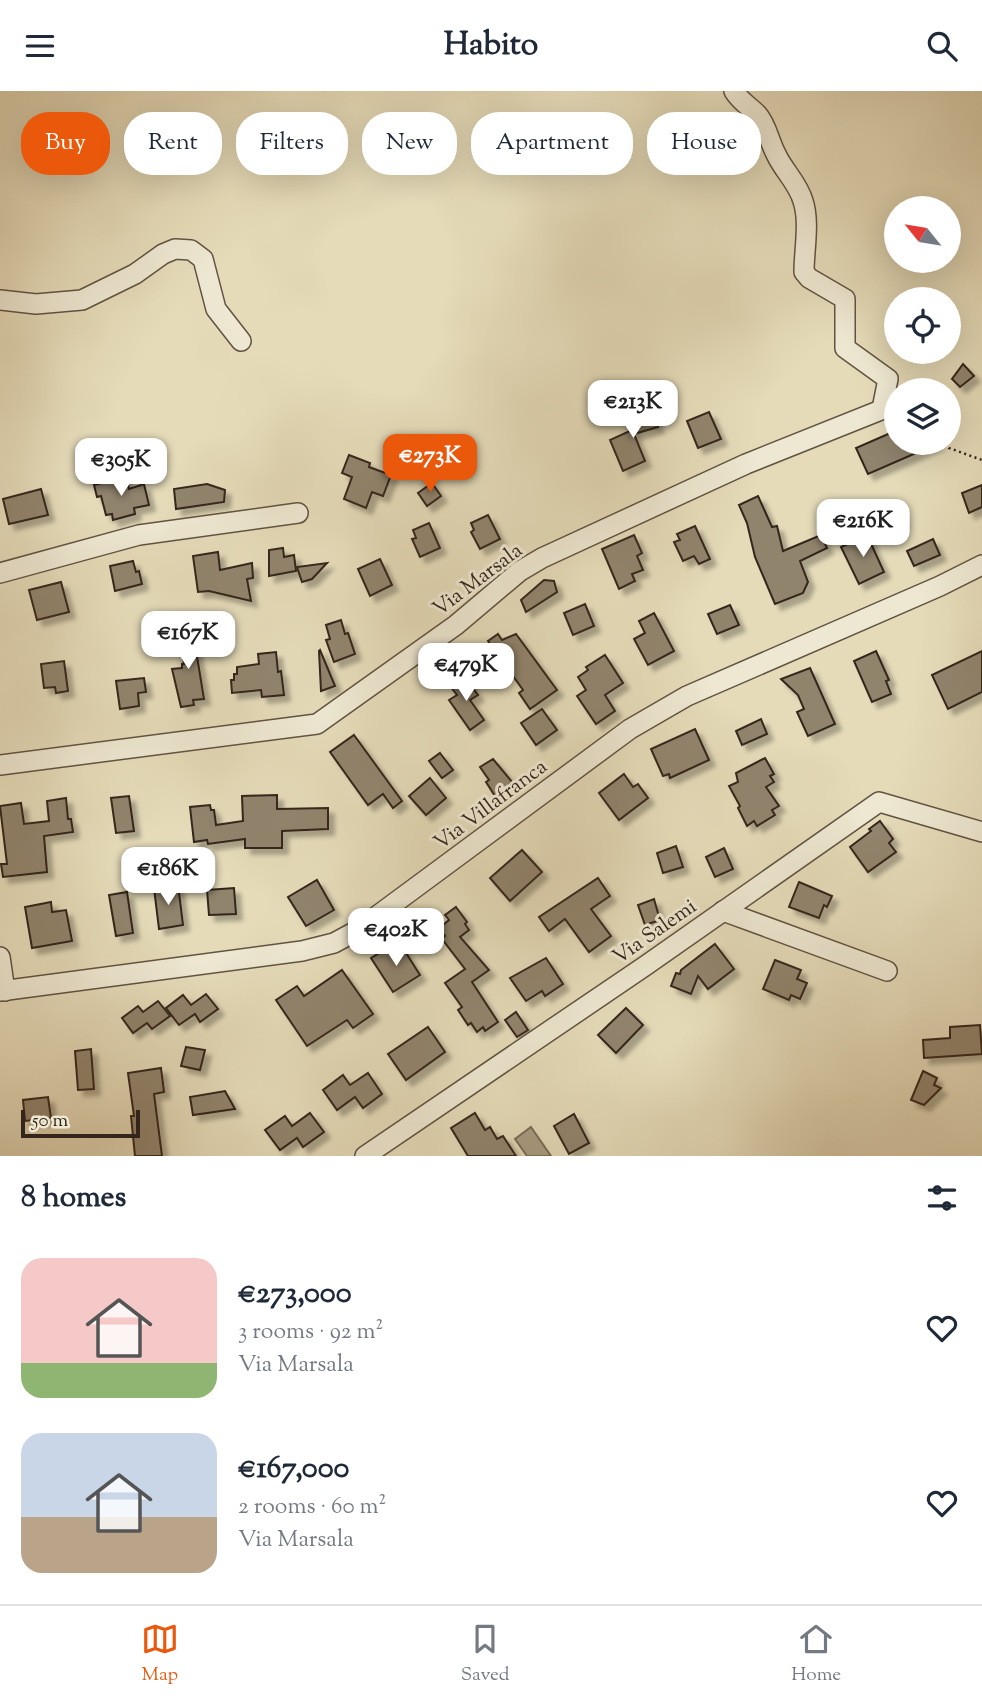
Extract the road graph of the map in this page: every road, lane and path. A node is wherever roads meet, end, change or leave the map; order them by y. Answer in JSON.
{"nodes":[{"id":1,"x":734,"y":91,"type":"edge"},
{"id":2,"x":0,"y":300,"type":"edge"},
{"id":3,"x":241,"y":341,"type":"dead end"},
{"id":4,"x":887,"y":378,"type":"edge"},
{"id":5,"x":884,"y":409,"type":"edge"},
{"id":6,"x":961,"y":452,"type":"edge"},
{"id":7,"x":982,"y":460,"type":"edge"},
{"id":8,"x":298,"y":513,"type":"dead end"},
{"id":9,"x":982,"y":565,"type":"edge"},
{"id":10,"x":0,"y":573,"type":"edge"},
{"id":11,"x":0,"y":765,"type":"edge"},
{"id":12,"x":982,"y":832,"type":"edge"},
{"id":13,"x":723,"y":911,"type":"junction"},
{"id":14,"x":0,"y":957,"type":"edge"},
{"id":15,"x":887,"y":971,"type":"dead end"},
{"id":16,"x":2,"y":991,"type":"edge"},
{"id":17,"x":365,"y":1156,"type":"edge"}],
"edges":[{"from":1,"to":4,"type":"street"},
{"from":2,"to":3,"type":"street"},
{"from":5,"to":11,"type":"street","name":"Via Marsala"},
{"from":6,"to":7,"type":"path"},
{"from":8,"to":10,"type":"street"},
{"from":9,"to":16,"type":"street","name":"Via Villafranca"},
{"from":12,"to":13,"type":"street","name":"Via Salemi"},
{"from":13,"to":15,"type":"street"},
{"from":13,"to":17,"type":"street","name":"Via Salemi"},
{"from":14,"to":16,"type":"street"}]}
